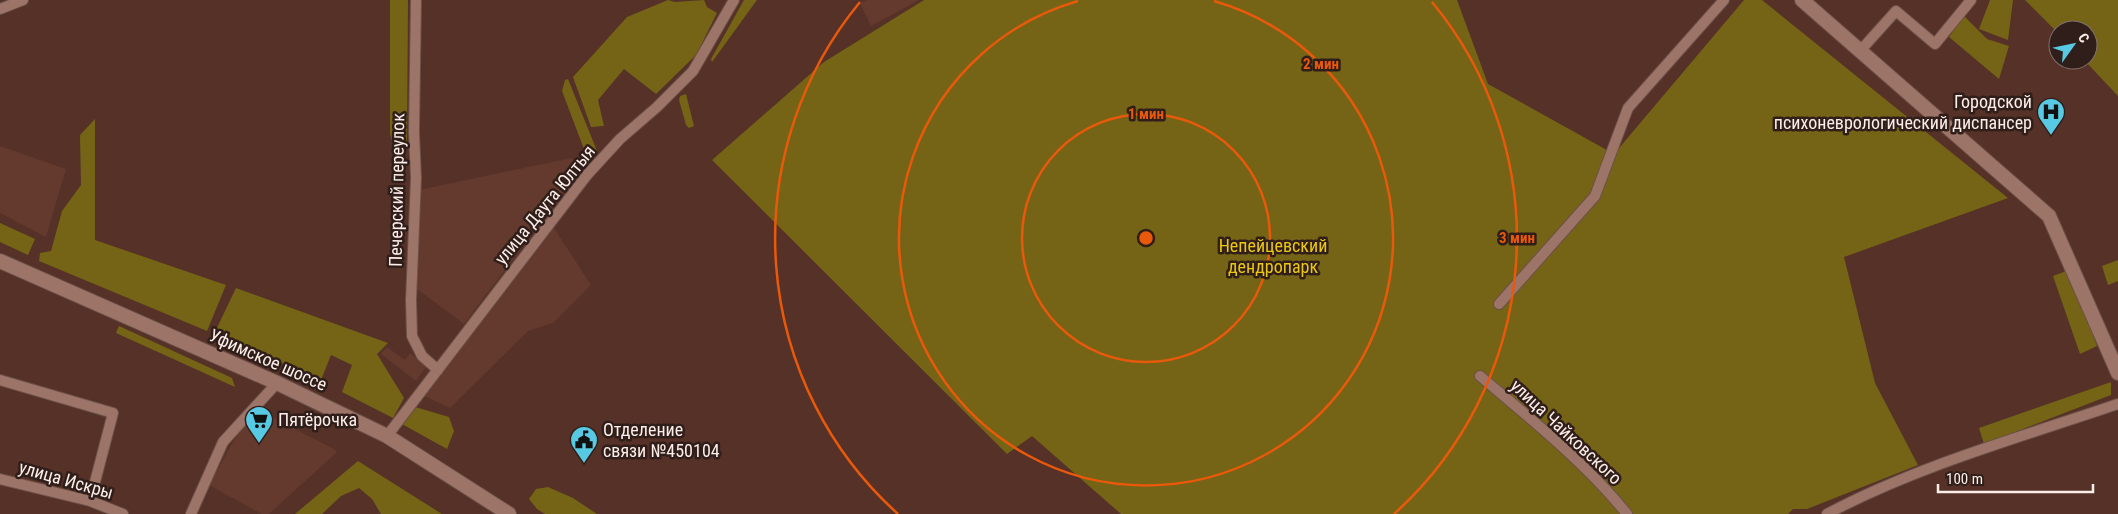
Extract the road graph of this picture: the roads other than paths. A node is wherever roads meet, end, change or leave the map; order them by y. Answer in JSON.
{"nodes":[{"id":1,"x":23,"y":0,"type":"edge"},
{"id":2,"x":416,"y":0,"type":"edge"},
{"id":3,"x":734,"y":0,"type":"edge"},
{"id":4,"x":1724,"y":0,"type":"edge"},
{"id":5,"x":1802,"y":0,"type":"edge"},
{"id":6,"x":1971,"y":0,"type":"edge"},
{"id":7,"x":0,"y":9,"type":"edge"},
{"id":8,"x":1860,"y":51,"type":"junction"},
{"id":9,"x":0,"y":261,"type":"edge"},
{"id":10,"x":1498,"y":304,"type":"dead end"},
{"id":11,"x":438,"y":370,"type":"junction"},
{"id":12,"x":2118,"y":373,"type":"edge"},
{"id":13,"x":1480,"y":376,"type":"dead end"},
{"id":14,"x":0,"y":380,"type":"edge"},
{"id":15,"x":277,"y":383,"type":"junction"},
{"id":16,"x":2118,"y":404,"type":"edge"},
{"id":17,"x":387,"y":436,"type":"junction"},
{"id":18,"x":0,"y":478,"type":"edge"},
{"id":19,"x":90,"y":501,"type":"junction"},
{"id":20,"x":123,"y":514,"type":"edge"},
{"id":21,"x":191,"y":514,"type":"edge"},
{"id":22,"x":509,"y":514,"type":"edge"},
{"id":23,"x":1627,"y":514,"type":"edge"},
{"id":24,"x":1827,"y":514,"type":"edge"}],
"edges":[{"from":1,"to":7,"type":"street"},
{"from":2,"to":11,"type":"street","name":"Печерский переулок"},
{"from":3,"to":11,"type":"street","name":"улица Даута Юлтыя"},
{"from":4,"to":10,"type":"street"},
{"from":5,"to":8,"type":"main road"},
{"from":6,"to":8,"type":"street"},
{"from":8,"to":12,"type":"main road"},
{"from":9,"to":15,"type":"main road","name":"Уфимское шоссе"},
{"from":11,"to":17,"type":"street","name":"улица Даута Юлтыя"},
{"from":13,"to":23,"type":"street","name":"улица Чайковского"},
{"from":14,"to":19,"type":"street"},
{"from":15,"to":17,"type":"main road","name":"Уфимское шоссе"},
{"from":15,"to":21,"type":"street"},
{"from":16,"to":24,"type":"street"},
{"from":17,"to":22,"type":"main road","name":"Уфимское шоссе"},
{"from":18,"to":19,"type":"street","name":"улица Искры"},
{"from":19,"to":20,"type":"street","name":"улица Искры"}]}
